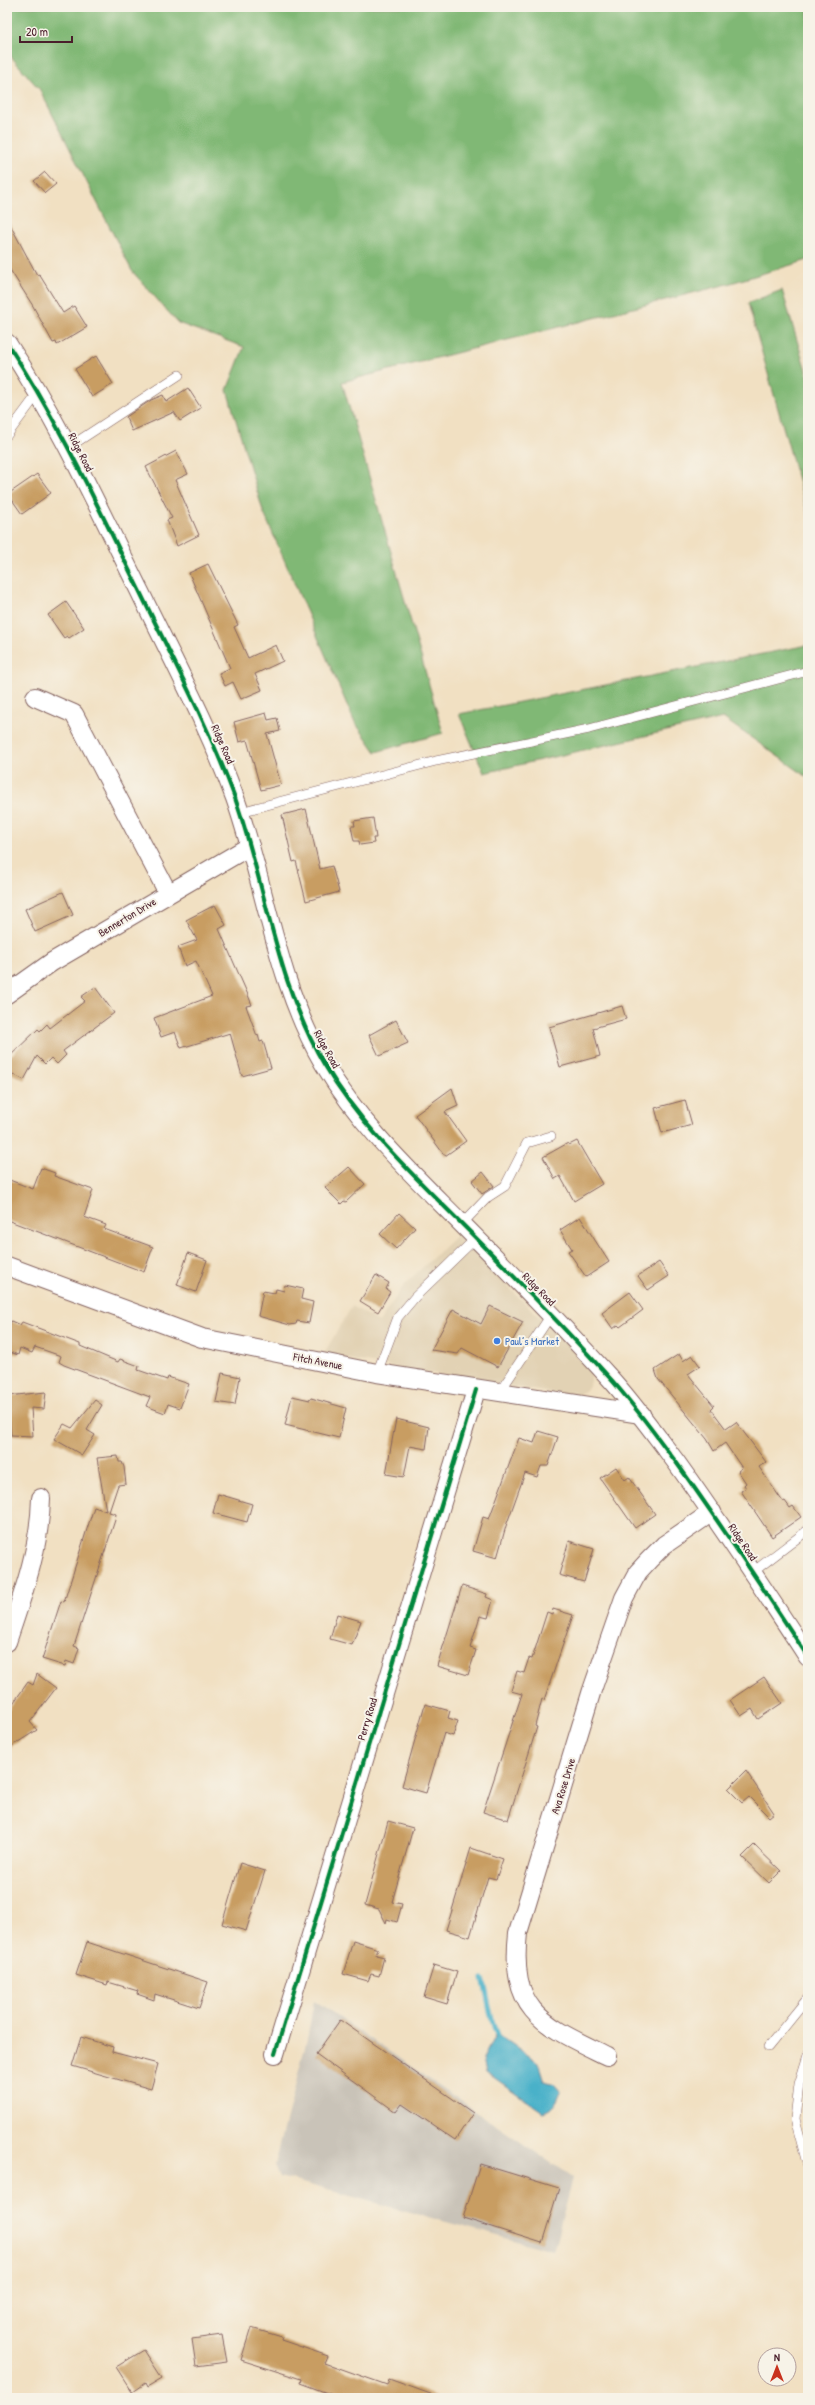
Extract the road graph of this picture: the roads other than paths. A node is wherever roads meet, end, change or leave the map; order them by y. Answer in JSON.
{"nodes":[{"id":1,"x":7,"y":343,"type":"edge"},
{"id":2,"x":178,"y":375,"type":"dead end"},
{"id":3,"x":38,"y":392,"type":"junction"},
{"id":4,"x":7,"y":435,"type":"edge"},
{"id":5,"x":69,"y":447,"type":"junction"},
{"id":6,"x":808,"y":671,"type":"edge"},
{"id":7,"x":35,"y":697,"type":"dead end"},
{"id":8,"x":240,"y":812,"type":"junction"},
{"id":9,"x":250,"y":846,"type":"junction"},
{"id":10,"x":168,"y":893,"type":"junction"},
{"id":11,"x":10,"y":986,"type":"edge"},
{"id":12,"x":550,"y":1136,"type":"dead end"},
{"id":13,"x":462,"y":1224,"type":"junction"},
{"id":14,"x":476,"y":1238,"type":"junction"},
{"id":15,"x":7,"y":1266,"type":"edge"},
{"id":16,"x":551,"y":1315,"type":"junction"},
{"id":17,"x":377,"y":1373,"type":"junction"},
{"id":18,"x":476,"y":1390,"type":"junction"},
{"id":19,"x":499,"y":1393,"type":"junction"},
{"id":20,"x":640,"y":1414,"type":"junction"},
{"id":21,"x":41,"y":1498,"type":"dead end"},
{"id":22,"x":712,"y":1512,"type":"junction"},
{"id":23,"x":808,"y":1530,"type":"edge"},
{"id":24,"x":753,"y":1572,"type":"junction"},
{"id":25,"x":7,"y":1642,"type":"edge"},
{"id":26,"x":808,"y":1657,"type":"edge"},
{"id":27,"x":808,"y":1998,"type":"edge"},
{"id":28,"x":768,"y":2047,"type":"dead end"},
{"id":29,"x":275,"y":2054,"type":"dead end"},
{"id":30,"x":607,"y":2056,"type":"dead end"},
{"id":31,"x":808,"y":2056,"type":"edge"},
{"id":32,"x":808,"y":2168,"type":"edge"}],
"edges":[{"from":1,"to":3,"type":"street","name":"Ridge Road"},
{"from":2,"to":5,"type":"lane"},
{"from":3,"to":4,"type":"lane"},
{"from":3,"to":5,"type":"street","name":"Ridge Road"},
{"from":5,"to":8,"type":"street","name":"Ridge Road"},
{"from":6,"to":8,"type":"lane"},
{"from":7,"to":10,"type":"street"},
{"from":8,"to":9,"type":"street","name":"Ridge Road"},
{"from":9,"to":10,"type":"street","name":"Bennerton Drive"},
{"from":9,"to":13,"type":"street","name":"Ridge Road"},
{"from":10,"to":11,"type":"street","name":"Bennerton Drive"},
{"from":12,"to":13,"type":"lane"},
{"from":13,"to":14,"type":"street","name":"Ridge Road"},
{"from":14,"to":16,"type":"street","name":"Ridge Road"},
{"from":14,"to":17,"type":"lane"},
{"from":15,"to":17,"type":"street","name":"Fitch Avenue"},
{"from":16,"to":19,"type":"lane"},
{"from":16,"to":20,"type":"street","name":"Ridge Road"},
{"from":17,"to":18,"type":"street","name":"Fitch Avenue"},
{"from":18,"to":19,"type":"street","name":"Fitch Avenue"},
{"from":18,"to":29,"type":"street","name":"Perry Road"},
{"from":19,"to":20,"type":"street","name":"Fitch Avenue"},
{"from":20,"to":22,"type":"street","name":"Ridge Road"},
{"from":21,"to":25,"type":"street"},
{"from":22,"to":24,"type":"street","name":"Ridge Road"},
{"from":22,"to":30,"type":"street","name":"Ava Rose Drive"},
{"from":23,"to":24,"type":"lane"},
{"from":24,"to":26,"type":"street","name":"Ridge Road"},
{"from":27,"to":28,"type":"lane"},
{"from":31,"to":32,"type":"lane"}]}
